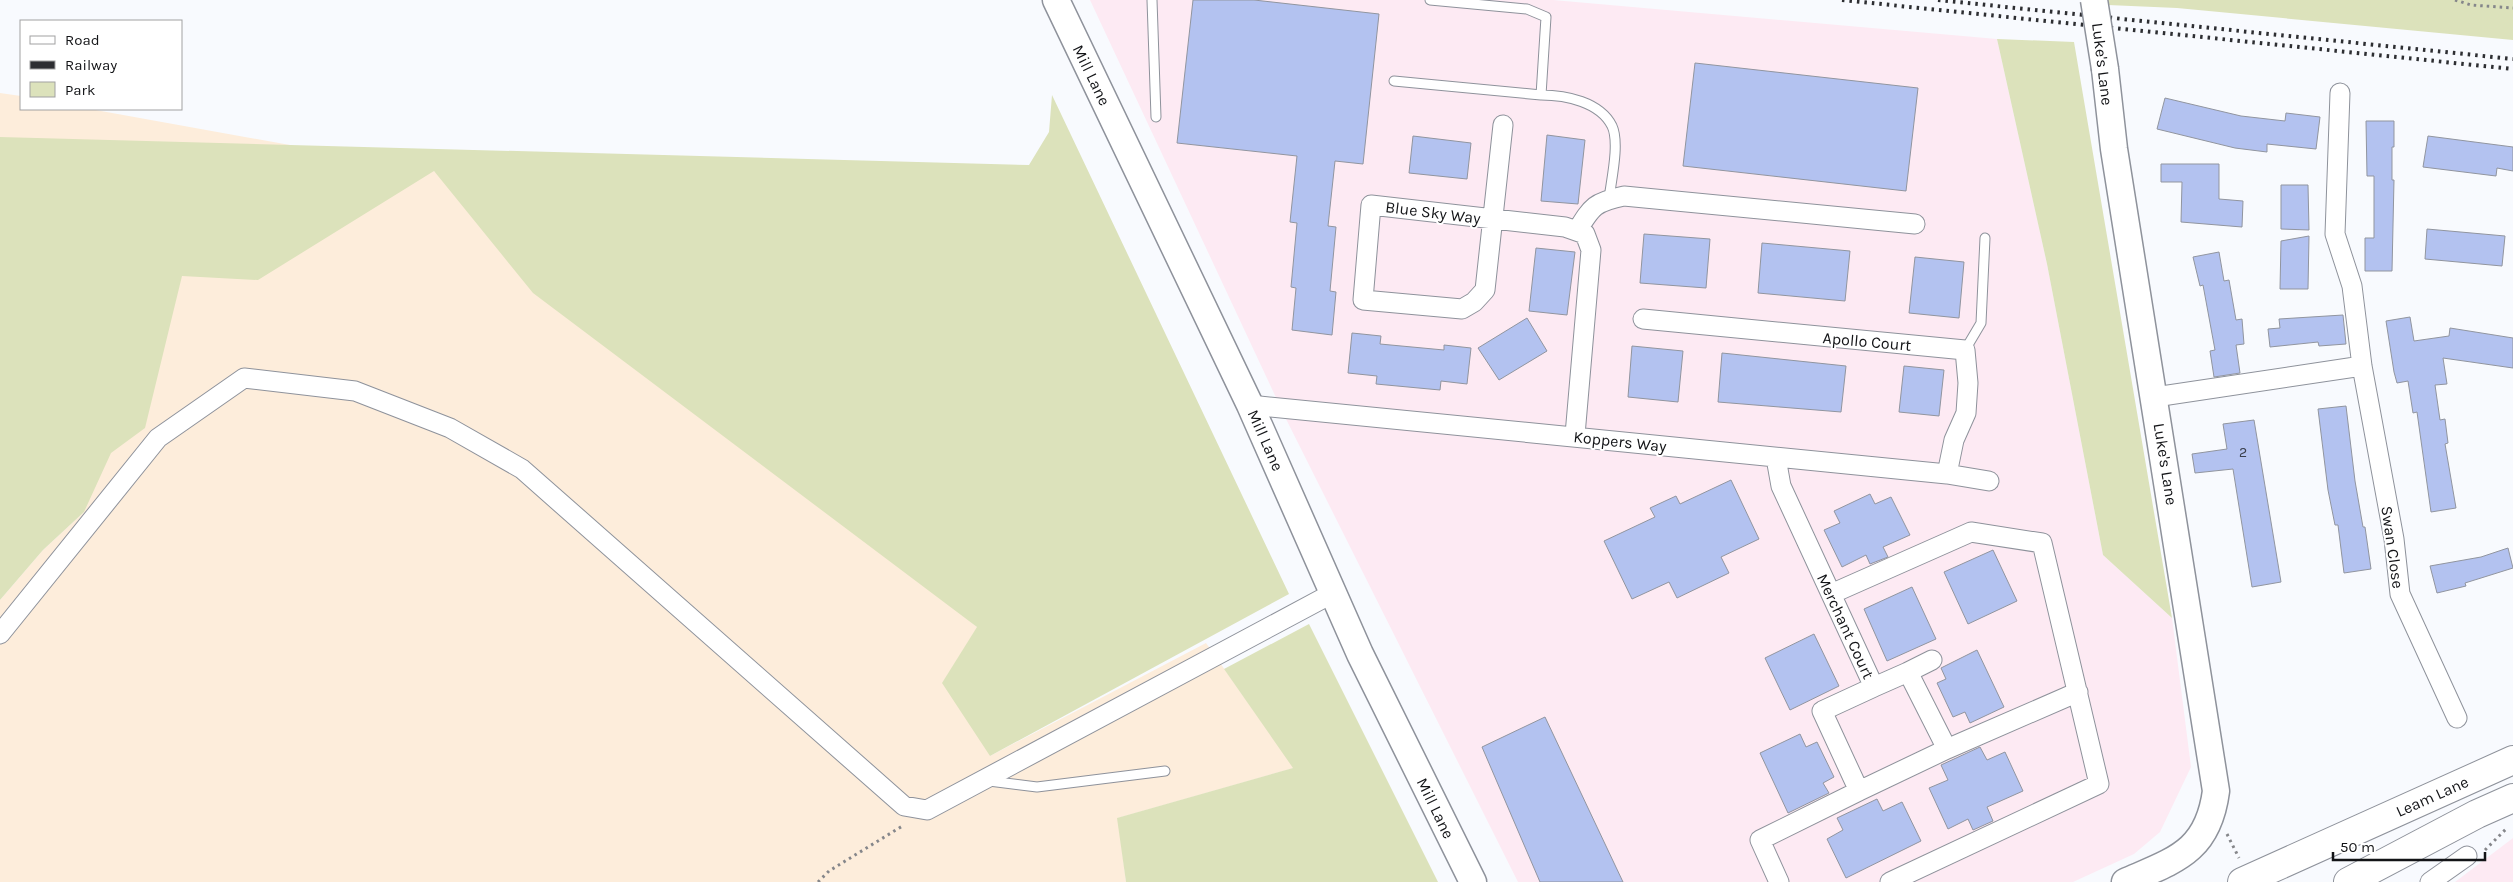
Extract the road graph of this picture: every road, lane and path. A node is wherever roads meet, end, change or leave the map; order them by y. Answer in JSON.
{"nodes":[{"id":1,"x":1056,"y":0,"type":"edge"},
{"id":2,"x":1152,"y":0,"type":"edge"},
{"id":3,"x":1430,"y":0,"type":"edge"},
{"id":4,"x":2094,"y":0,"type":"edge"},
{"id":5,"x":2455,"y":0,"type":"edge"},
{"id":6,"x":2513,"y":8,"type":"edge"},
{"id":7,"x":1394,"y":81,"type":"dead end"},
{"id":8,"x":2340,"y":93,"type":"dead end"},
{"id":9,"x":1541,"y":95,"type":"junction"},
{"id":10,"x":1156,"y":116,"type":"dead end"},
{"id":11,"x":1503,"y":125,"type":"dead end"},
{"id":12,"x":1609,"y":199,"type":"junction"},
{"id":13,"x":1493,"y":219,"type":"junction"},
{"id":14,"x":1915,"y":224,"type":"dead end"},
{"id":15,"x":1577,"y":232,"type":"junction"},
{"id":16,"x":1985,"y":238,"type":"dead end"},
{"id":17,"x":1643,"y":319,"type":"dead end"},
{"id":18,"x":1965,"y":350,"type":"junction"},
{"id":19,"x":2362,"y":366,"type":"junction"},
{"id":20,"x":2156,"y":397,"type":"junction"},
{"id":21,"x":1250,"y":405,"type":"junction"},
{"id":22,"x":1575,"y":436,"type":"junction"},
{"id":23,"x":1776,"y":458,"type":"junction"},
{"id":24,"x":1947,"y":474,"type":"junction"},
{"id":25,"x":1989,"y":480,"type":"dead end"},
{"id":26,"x":1333,"y":593,"type":"junction"},
{"id":27,"x":1831,"y":594,"type":"junction"},
{"id":28,"x":0,"y":634,"type":"edge"},
{"id":29,"x":1932,"y":660,"type":"dead end"},
{"id":30,"x":1908,"y":672,"type":"junction"},
{"id":31,"x":1874,"y":687,"type":"junction"},
{"id":32,"x":2078,"y":692,"type":"junction"},
{"id":33,"x":2457,"y":718,"type":"dead end"},
{"id":34,"x":1947,"y":750,"type":"junction"},
{"id":35,"x":2513,"y":760,"type":"edge"},
{"id":36,"x":1165,"y":771,"type":"dead end"},
{"id":37,"x":984,"y":780,"type":"junction"},
{"id":38,"x":1859,"y":791,"type":"junction"},
{"id":39,"x":2513,"y":798,"type":"edge"},
{"id":40,"x":2214,"y":809,"type":"junction"},
{"id":41,"x":928,"y":810,"type":"junction"},
{"id":42,"x":2510,"y":826,"type":"dead end"},
{"id":43,"x":2473,"y":857,"type":"joint"},
{"id":44,"x":2247,"y":880,"type":"edge"},
{"id":45,"x":818,"y":882,"type":"edge"},
{"id":46,"x":1473,"y":882,"type":"edge"},
{"id":47,"x":1779,"y":882,"type":"edge"},
{"id":48,"x":1890,"y":882,"type":"edge"},
{"id":49,"x":2125,"y":882,"type":"edge"},
{"id":50,"x":2348,"y":882,"type":"edge"},
{"id":51,"x":2430,"y":882,"type":"edge"}],
"edges":[{"from":1,"to":21,"type":"main road","name":"Mill Lane"},
{"from":2,"to":10,"type":"lane"},
{"from":3,"to":9,"type":"lane"},
{"from":4,"to":20,"type":"main road","name":"Luke's Lane","bridge":true},
{"from":5,"to":6,"type":"path"},
{"from":7,"to":9,"type":"lane"},
{"from":8,"to":19,"type":"street","name":"Swan Close"},
{"from":9,"to":12,"type":"lane"},
{"from":11,"to":13,"type":"street"},
{"from":12,"to":14,"type":"street"},
{"from":12,"to":15,"type":"street"},
{"from":13,"to":13,"type":"street","name":"Blue Sky Way"},
{"from":13,"to":15,"type":"street","name":"Blue Sky Way"},
{"from":15,"to":22,"type":"street"},
{"from":16,"to":18,"type":"lane"},
{"from":17,"to":18,"type":"street","name":"Apollo Court"},
{"from":18,"to":24,"type":"street"},
{"from":19,"to":20,"type":"street"},
{"from":19,"to":33,"type":"street","name":"Swan Close"},
{"from":20,"to":40,"type":"main road","name":"Luke's Lane"},
{"from":21,"to":22,"type":"street","name":"Koppers Way"},
{"from":21,"to":26,"type":"main road","name":"Mill Lane"},
{"from":22,"to":23,"type":"street","name":"Koppers Way"},
{"from":23,"to":24,"type":"street","name":"Koppers Way"},
{"from":23,"to":27,"type":"street","name":"Merchant Court"},
{"from":24,"to":25,"type":"street","name":"Koppers Way"},
{"from":26,"to":37,"type":"street"},
{"from":26,"to":46,"type":"main road","name":"Mill Lane"},
{"from":27,"to":31,"type":"street","name":"Merchant Court"},
{"from":27,"to":32,"type":"street"},
{"from":28,"to":41,"type":"street"},
{"from":29,"to":30,"type":"street","name":"Merchant Court"},
{"from":30,"to":31,"type":"street","name":"Merchant Court"},
{"from":30,"to":34,"type":"street"},
{"from":31,"to":38,"type":"street"},
{"from":32,"to":34,"type":"street"},
{"from":32,"to":48,"type":"street"},
{"from":34,"to":38,"type":"street"},
{"from":35,"to":44,"type":"highway","name":"Leam Lane"},
{"from":36,"to":37,"type":"lane"},
{"from":37,"to":41,"type":"street"},
{"from":38,"to":47,"type":"street"},
{"from":39,"to":50,"type":"highway"},
{"from":40,"to":44,"type":"path"},
{"from":40,"to":49,"type":"main road","name":"Luke's Lane"},
{"from":41,"to":45,"type":"path"},
{"from":42,"to":43,"type":"path"},
{"from":43,"to":51,"type":"street"}]}
